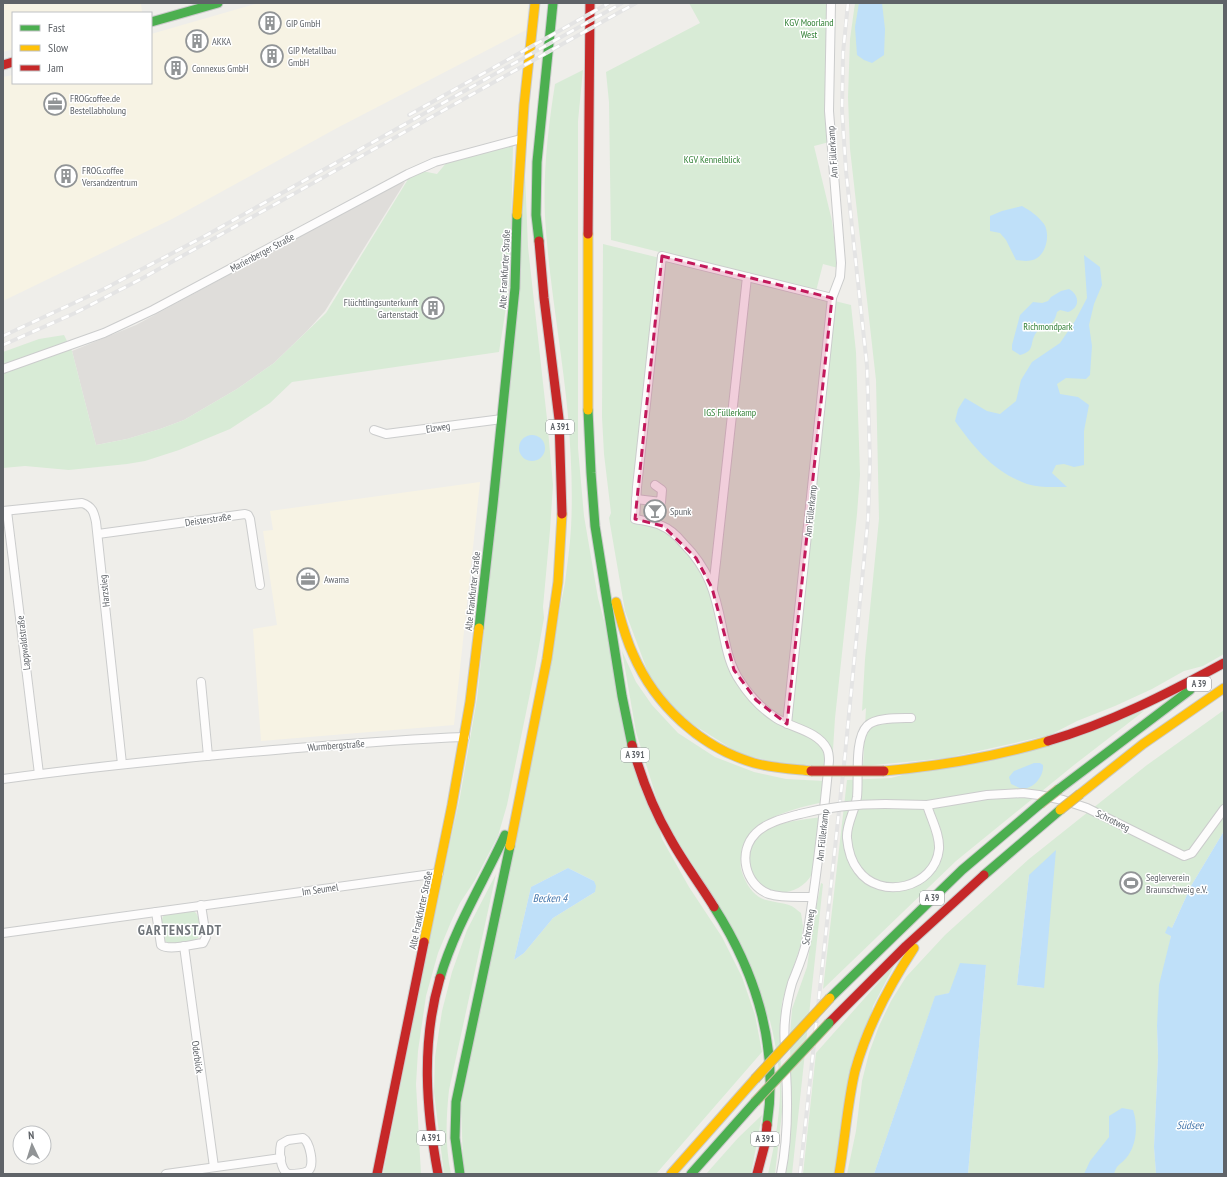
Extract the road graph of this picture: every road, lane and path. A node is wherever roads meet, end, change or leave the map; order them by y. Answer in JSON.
{"nodes":[{"id":1,"x":218,"y":3,"type":"edge"},
{"id":2,"x":535,"y":3,"type":"edge"},
{"id":3,"x":553,"y":3,"type":"edge"},
{"id":4,"x":590,"y":3,"type":"edge"},
{"id":5,"x":831,"y":3,"type":"edge"},
{"id":6,"x":152,"y":22,"type":"edge"},
{"id":7,"x":521,"y":139,"type":"junction"},
{"id":8,"x":747,"y":277,"type":"junction"},
{"id":9,"x":832,"y":298,"type":"junction"},
{"id":10,"x":3,"y":369,"type":"edge"},
{"id":11,"x":502,"y":419,"type":"junction"},
{"id":12,"x":374,"y":430,"type":"dead end"},
{"id":13,"x":590,"y":460,"type":"junction"},
{"id":14,"x":655,"y":485,"type":"dead end"},
{"id":15,"x":636,"y":499,"type":"junction"},
{"id":16,"x":5,"y":511,"type":"edge"},
{"id":17,"x":98,"y":534,"type":"junction"},
{"id":18,"x":260,"y":585,"type":"dead end"},
{"id":19,"x":712,"y":588,"type":"junction"},
{"id":20,"x":1224,"y":663,"type":"edge"},
{"id":21,"x":1224,"y":667,"type":"edge"},
{"id":22,"x":201,"y":682,"type":"dead end"},
{"id":23,"x":1224,"y":688,"type":"edge"},
{"id":24,"x":911,"y":718,"type":"dead end"},
{"id":25,"x":788,"y":724,"type":"junction"},
{"id":26,"x":465,"y":738,"type":"junction"},
{"id":27,"x":208,"y":756,"type":"junction"},
{"id":28,"x":122,"y":764,"type":"junction"},
{"id":29,"x":39,"y":774,"type":"junction"},
{"id":30,"x":3,"y":779,"type":"edge"},
{"id":31,"x":521,"y":792,"type":"junction"},
{"id":32,"x":927,"y":805,"type":"junction"},
{"id":33,"x":1224,"y":809,"type":"edge"},
{"id":34,"x":439,"y":873,"type":"junction"},
{"id":35,"x":812,"y":897,"type":"junction"},
{"id":36,"x":201,"y":905,"type":"junction"},
{"id":37,"x":156,"y":912,"type":"junction"},
{"id":38,"x":930,"y":925,"type":"junction"},
{"id":39,"x":3,"y":933,"type":"edge"},
{"id":40,"x":184,"y":946,"type":"junction"},
{"id":41,"x":427,"y":1101,"type":"junction"},
{"id":42,"x":423,"y":1138,"type":"dead end"},
{"id":43,"x":281,"y":1158,"type":"junction"},
{"id":44,"x":214,"y":1167,"type":"junction"},
{"id":45,"x":169,"y":1174,"type":"edge"},
{"id":46,"x":377,"y":1174,"type":"edge"},
{"id":47,"x":438,"y":1174,"type":"edge"},
{"id":48,"x":460,"y":1174,"type":"edge"},
{"id":49,"x":671,"y":1174,"type":"edge"},
{"id":50,"x":691,"y":1174,"type":"edge"},
{"id":51,"x":757,"y":1174,"type":"edge"},
{"id":52,"x":781,"y":1174,"type":"edge"},
{"id":53,"x":839,"y":1174,"type":"edge"}],
"edges":[{"from":1,"to":6,"type":"main road"},
{"from":2,"to":7,"type":"main road","name":"Alte Frankfurter Straße"},
{"from":3,"to":31,"type":"main road","number":"A 391"},
{"from":4,"to":13,"type":"main road","number":"A 391"},
{"from":5,"to":9,"type":"street","name":"Am Füllerkamp"},
{"from":7,"to":10,"type":"street","name":"Marienberger Straße"},
{"from":7,"to":11,"type":"main road","name":"Alte Frankfurter Straße"},
{"from":8,"to":9,"type":"street","name":"Am Füllerkamp"},
{"from":8,"to":15,"type":"street","name":"Am Füllerkamp"},
{"from":8,"to":19,"type":"street","name":"Am Füllerkamp"},
{"from":9,"to":25,"type":"street","name":"Am Füllerkamp"},
{"from":11,"to":12,"type":"street","name":"Elzweg"},
{"from":11,"to":26,"type":"main road","name":"Alte Frankfurter Straße"},
{"from":13,"to":20,"type":"main road","bridge":true},
{"from":13,"to":51,"type":"main road","number":"A 391"},
{"from":14,"to":15,"type":"street"},
{"from":15,"to":19,"type":"street","name":"Am Füllerkamp"},
{"from":16,"to":17,"type":"street","name":"Harzstieg"},
{"from":16,"to":29,"type":"street","name":"Lappwaldstraße"},
{"from":17,"to":18,"type":"street","name":"Deisterstraße"},
{"from":17,"to":28,"type":"street","name":"Harzstieg"},
{"from":19,"to":25,"type":"street","name":"Am Füllerkamp"},
{"from":21,"to":49,"type":"main road","number":"A 39","bridge":true},
{"from":22,"to":27,"type":"street"},
{"from":23,"to":38,"type":"main road","number":"A 39","bridge":true},
{"from":24,"to":32,"type":"street"},
{"from":25,"to":35,"type":"street","name":"Am Füllerkamp"},
{"from":26,"to":27,"type":"street","name":"Wurmbergstraße"},
{"from":26,"to":34,"type":"main road","name":"Alte Frankfurter Straße"},
{"from":27,"to":28,"type":"street","name":"Wurmbergstraße"},
{"from":28,"to":29,"type":"street","name":"Wurmbergstraße"},
{"from":29,"to":30,"type":"street","name":"Wurmbergstraße"},
{"from":31,"to":41,"type":"main road","number":"A 391"},
{"from":31,"to":48,"type":"main road"},
{"from":32,"to":33,"type":"street","name":"Schrotweg"},
{"from":32,"to":35,"type":"street","name":"Schrotweg","bridge":true},
{"from":34,"to":36,"type":"street","name":"Im Seumel"},
{"from":34,"to":46,"type":"main road","name":"Alte Frankfurter Straße"},
{"from":35,"to":52,"type":"street","name":"Schrotweg"},
{"from":36,"to":37,"type":"street","name":"Im Seumel"},
{"from":36,"to":40,"type":"street"},
{"from":37,"to":39,"type":"street","name":"Im Seumel"},
{"from":37,"to":40,"type":"street"},
{"from":38,"to":50,"type":"main road","number":"A 39","bridge":true},
{"from":38,"to":53,"type":"main road"},
{"from":40,"to":44,"type":"street","name":"Oderblick"},
{"from":41,"to":42,"type":"main road"},
{"from":41,"to":47,"type":"main road","number":"A 391"},
{"from":43,"to":43,"type":"street"},
{"from":43,"to":44,"type":"street"},
{"from":44,"to":45,"type":"street"}]}
